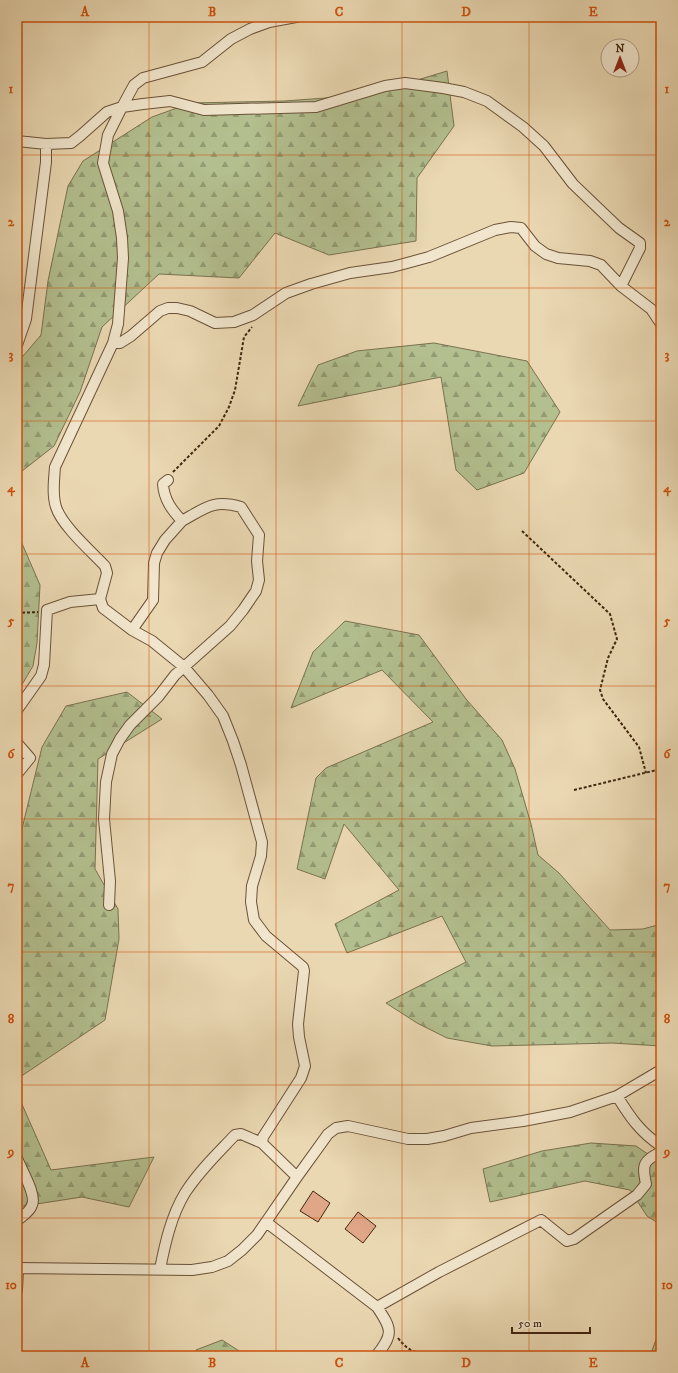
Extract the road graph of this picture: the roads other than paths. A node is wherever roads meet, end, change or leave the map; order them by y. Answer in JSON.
{"nodes":[{"id":1,"x":296,"y":17,"type":"edge"},
{"id":2,"x":122,"y":107,"type":"junction"},
{"id":3,"x":17,"y":141,"type":"edge"},
{"id":4,"x":46,"y":144,"type":"junction"},
{"id":5,"x":621,"y":286,"type":"junction"},
{"id":6,"x":661,"y":324,"type":"edge"},
{"id":7,"x":113,"y":343,"type":"junction"},
{"id":8,"x":17,"y":345,"type":"edge"},
{"id":9,"x":168,"y":480,"type":"road end"},
{"id":10,"x":182,"y":521,"type":"junction"},
{"id":11,"x":100,"y":599,"type":"junction"},
{"id":12,"x":132,"y":630,"type":"junction"},
{"id":13,"x":184,"y":667,"type":"junction"},
{"id":14,"x":17,"y":710,"type":"edge"},
{"id":15,"x":17,"y":744,"type":"edge"},
{"id":16,"x":17,"y":774,"type":"edge"},
{"id":17,"x":109,"y":904,"type":"dead end"},
{"id":18,"x":661,"y":1070,"type":"edge"},
{"id":19,"x":617,"y":1096,"type":"junction"},
{"id":20,"x":262,"y":1143,"type":"junction"},
{"id":21,"x":661,"y":1146,"type":"edge"},
{"id":22,"x":661,"y":1152,"type":"edge"},
{"id":23,"x":17,"y":1158,"type":"edge"},
{"id":24,"x":297,"y":1176,"type":"junction"},
{"id":25,"x":17,"y":1221,"type":"edge"},
{"id":26,"x":266,"y":1222,"type":"junction"},
{"id":27,"x":18,"y":1268,"type":"edge"},
{"id":28,"x":160,"y":1270,"type":"junction"},
{"id":29,"x":17,"y":1290,"type":"edge"},
{"id":30,"x":377,"y":1307,"type":"junction"},
{"id":31,"x":376,"y":1356,"type":"edge"}],
"edges":[{"from":1,"to":2,"type":"street"},
{"from":2,"to":4,"type":"street"},
{"from":2,"to":5,"type":"street"},
{"from":2,"to":7,"type":"street"},
{"from":3,"to":4,"type":"street"},
{"from":4,"to":8,"type":"street"},
{"from":5,"to":6,"type":"street"},
{"from":5,"to":7,"type":"street"},
{"from":7,"to":11,"type":"street"},
{"from":9,"to":10,"type":"street"},
{"from":10,"to":12,"type":"street"},
{"from":10,"to":13,"type":"street"},
{"from":11,"to":12,"type":"street"},
{"from":11,"to":14,"type":"street"},
{"from":12,"to":13,"type":"street"},
{"from":13,"to":17,"type":"street"},
{"from":13,"to":20,"type":"street"},
{"from":15,"to":16,"type":"street"},
{"from":18,"to":19,"type":"street"},
{"from":19,"to":21,"type":"street"},
{"from":19,"to":24,"type":"street"},
{"from":20,"to":24,"type":"street"},
{"from":20,"to":28,"type":"street"},
{"from":22,"to":30,"type":"street"},
{"from":23,"to":25,"type":"street"},
{"from":24,"to":26,"type":"street"},
{"from":26,"to":28,"type":"street"},
{"from":26,"to":30,"type":"street"},
{"from":27,"to":28,"type":"street"},
{"from":27,"to":29,"type":"street"},
{"from":30,"to":31,"type":"street"}]}
